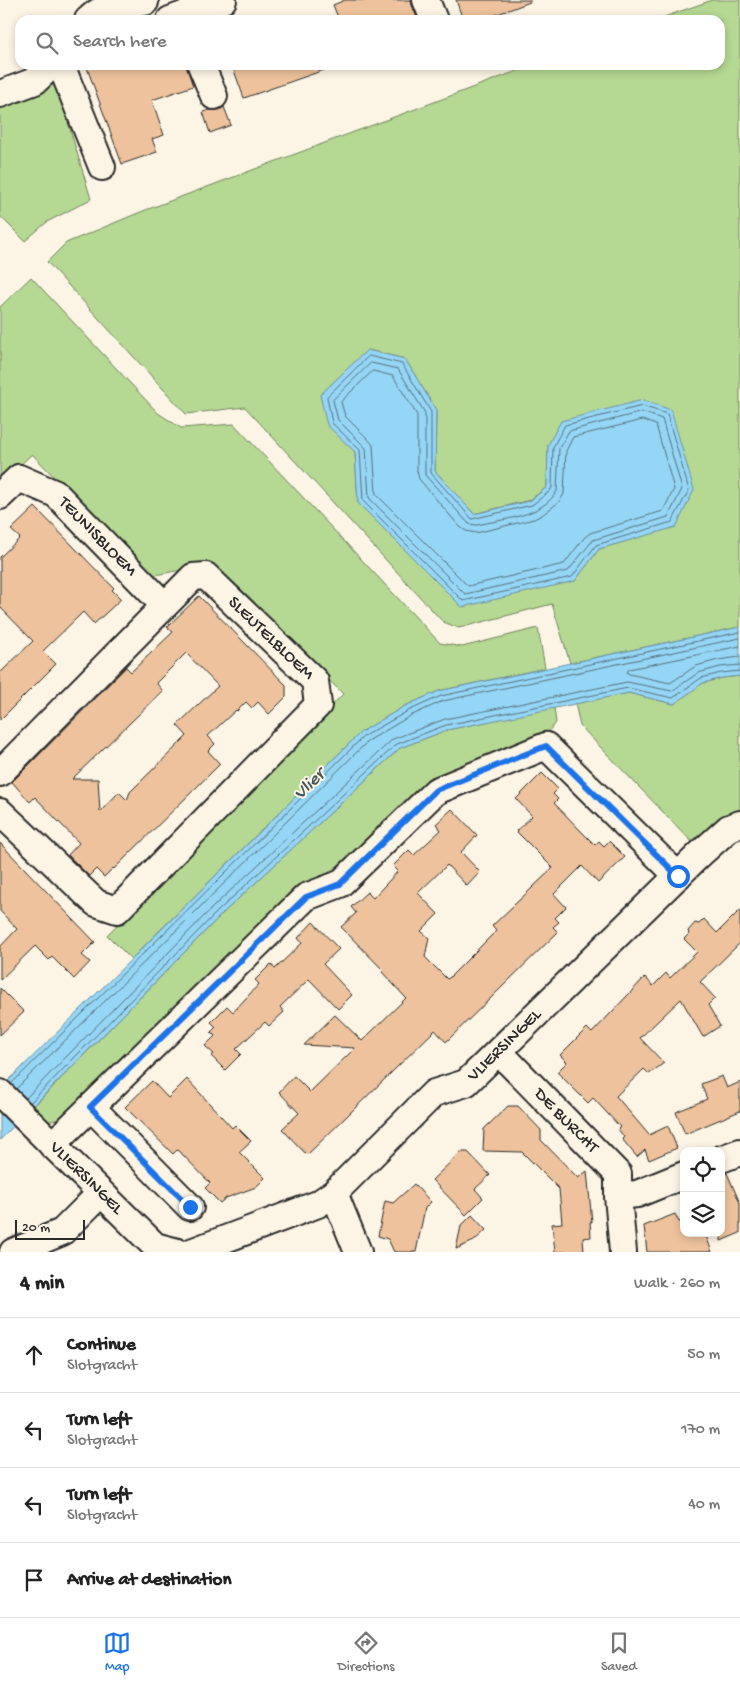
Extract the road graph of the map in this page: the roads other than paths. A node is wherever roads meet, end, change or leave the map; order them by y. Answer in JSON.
{"nodes":[{"id":1,"x":223,"y":0,"type":"edge"},
{"id":2,"x":426,"y":0,"type":"edge"},
{"id":3,"x":144,"y":1,"type":"edge"},
{"id":4,"x":93,"y":15,"type":"edge"},
{"id":5,"x":157,"y":15,"type":"edge"},
{"id":6,"x":183,"y":15,"type":"edge"},
{"id":7,"x":432,"y":15,"type":"edge"},
{"id":8,"x":47,"y":70,"type":"edge"},
{"id":9,"x":63,"y":70,"type":"edge"},
{"id":10,"x":203,"y":70,"type":"edge"},
{"id":11,"x":0,"y":94,"type":"edge"},
{"id":12,"x":214,"y":96,"type":"dead end"},
{"id":13,"x":102,"y":167,"type":"dead end"},
{"id":14,"x":0,"y":496,"type":"edge"},
{"id":15,"x":164,"y":606,"type":"junction"},
{"id":16,"x":0,"y":773,"type":"edge"},
{"id":17,"x":0,"y":812,"type":"edge"},
{"id":18,"x":740,"y":824,"type":"edge"},
{"id":19,"x":678,"y":876,"type":"junction"},
{"id":20,"x":499,"y":1052,"type":"junction"},
{"id":21,"x":0,"y":1093,"type":"edge"},
{"id":22,"x":90,"y":1107,"type":"junction"},
{"id":23,"x":52,"y":1145,"type":"junction"},
{"id":24,"x":740,"y":1152,"type":"edge"},
{"id":25,"x":725,"y":1158,"type":"edge"},
{"id":26,"x":680,"y":1177,"type":"edge"},
{"id":27,"x":101,"y":1193,"type":"junction"},
{"id":28,"x":334,"y":1194,"type":"junction"},
{"id":29,"x":618,"y":1196,"type":"junction"},
{"id":30,"x":190,"y":1207,"type":"dead end"},
{"id":31,"x":66,"y":1242,"type":"edge"},
{"id":32,"x":13,"y":1252,"type":"edge"},
{"id":33,"x":178,"y":1252,"type":"edge"},
{"id":34,"x":191,"y":1252,"type":"edge"},
{"id":35,"x":358,"y":1252,"type":"edge"},
{"id":36,"x":623,"y":1252,"type":"edge"}],
"edges":[{"from":1,"to":6,"type":"street"},
{"from":2,"to":7,"type":"street"},
{"from":3,"to":4,"type":"street"},
{"from":3,"to":5,"type":"street"},
{"from":8,"to":11,"type":"street"},
{"from":9,"to":13,"type":"street"},
{"from":10,"to":12,"type":"street"},
{"from":14,"to":15,"type":"street","name":"TEUNISBLOEM"},
{"from":15,"to":16,"type":"street","name":"SLEUTELBLOEM"},
{"from":15,"to":17,"type":"street","name":"SLEUTELBLOEM"},
{"from":18,"to":19,"type":"street","name":"VLIERSINGEL"},
{"from":19,"to":20,"type":"street","name":"VLIERSINGEL"},
{"from":19,"to":22,"type":"street"},
{"from":20,"to":28,"type":"street","name":"VLIERSINGEL"},
{"from":20,"to":29,"type":"street","name":"DE BURCHT"},
{"from":21,"to":23,"type":"street","name":"VLIERSINGEL"},
{"from":22,"to":23,"type":"street"},
{"from":22,"to":30,"type":"street"},
{"from":23,"to":27,"type":"street","name":"VLIERSINGEL"},
{"from":24,"to":25,"type":"street"},
{"from":26,"to":29,"type":"street"},
{"from":27,"to":31,"type":"street"},
{"from":27,"to":33,"type":"street","name":"VLIERSINGEL"},
{"from":28,"to":34,"type":"street","name":"VLIERSINGEL"},
{"from":28,"to":35,"type":"street"},
{"from":29,"to":36,"type":"street","name":"DE BURCHT"},
{"from":31,"to":32,"type":"street"}]}
